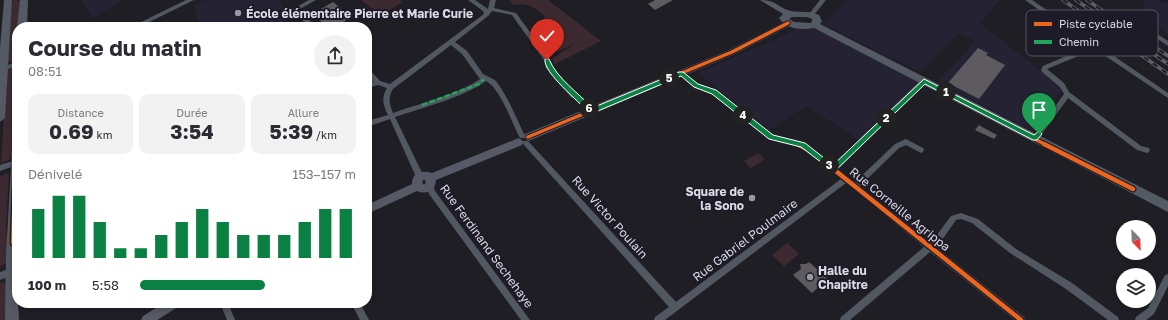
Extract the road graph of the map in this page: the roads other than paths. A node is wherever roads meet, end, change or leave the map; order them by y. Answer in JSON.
{"nodes":[{"id":1,"x":8,"y":0,"type":"edge"},
{"id":2,"x":24,"y":0,"type":"edge"},
{"id":3,"x":191,"y":0,"type":"edge"},
{"id":4,"x":313,"y":0,"type":"edge"},
{"id":5,"x":492,"y":0,"type":"edge"},
{"id":6,"x":764,"y":0,"type":"edge"},
{"id":7,"x":823,"y":0,"type":"edge"},
{"id":8,"x":1028,"y":0,"type":"edge"},
{"id":9,"x":473,"y":1,"type":"edge"},
{"id":10,"x":1043,"y":10,"type":"edge"},
{"id":11,"x":489,"y":11,"type":"junction"},
{"id":12,"x":812,"y":15,"type":"junction"},
{"id":13,"x":789,"y":19,"type":"junction"},
{"id":14,"x":22,"y":22,"type":"edge"},
{"id":15,"x":145,"y":22,"type":"edge"},
{"id":16,"x":308,"y":22,"type":"edge"},
{"id":17,"x":816,"y":25,"type":"junction"},
{"id":18,"x":1158,"y":37,"type":"edge"},
{"id":19,"x":451,"y":42,"type":"junction"},
{"id":20,"x":1168,"y":44,"type":"edge"},
{"id":21,"x":1072,"y":56,"type":"edge"},
{"id":22,"x":1110,"y":56,"type":"edge"},
{"id":23,"x":12,"y":66,"type":"edge"},
{"id":24,"x":3,"y":69,"type":"junction"},
{"id":25,"x":681,"y":73,"type":"junction"},
{"id":26,"x":372,"y":77,"type":"edge"},
{"id":27,"x":484,"y":79,"type":"junction"},
{"id":28,"x":924,"y":81,"type":"junction"},
{"id":29,"x":378,"y":83,"type":"junction"},
{"id":30,"x":372,"y":85,"type":"edge"},
{"id":31,"x":391,"y":88,"type":"junction"},
{"id":32,"x":1067,"y":94,"type":"junction"},
{"id":33,"x":1168,"y":96,"type":"edge"},
{"id":34,"x":591,"y":111,"type":"junction"},
{"id":35,"x":392,"y":116,"type":"junction"},
{"id":36,"x":0,"y":118,"type":"edge"},
{"id":37,"x":372,"y":122,"type":"edge"},
{"id":38,"x":523,"y":137,"type":"junction"},
{"id":39,"x":1035,"y":139,"type":"junction"},
{"id":40,"x":921,"y":150,"type":"dead end"},
{"id":41,"x":1147,"y":150,"type":"dead end"},
{"id":42,"x":12,"y":164,"type":"edge"},
{"id":43,"x":0,"y":168,"type":"edge"},
{"id":44,"x":834,"y":169,"type":"junction"},
{"id":45,"x":847,"y":179,"type":"junction"},
{"id":46,"x":419,"y":182,"type":"junction"},
{"id":47,"x":430,"y":182,"type":"junction"},
{"id":48,"x":856,"y":186,"type":"junction"},
{"id":49,"x":1168,"y":206,"type":"edge"},
{"id":50,"x":372,"y":207,"type":"edge"},
{"id":51,"x":929,"y":246,"type":"junction"},
{"id":52,"x":12,"y":249,"type":"edge"},
{"id":53,"x":10,"y":273,"type":"edge"},
{"id":54,"x":1168,"y":278,"type":"edge"},
{"id":55,"x":675,"y":307,"type":"junction"},
{"id":56,"x":166,"y":308,"type":"edge"},
{"id":57,"x":226,"y":308,"type":"edge"},
{"id":58,"x":358,"y":308,"type":"edge"},
{"id":59,"x":12,"y":320,"type":"edge"},
{"id":60,"x":148,"y":320,"type":"edge"},
{"id":61,"x":231,"y":320,"type":"edge"},
{"id":62,"x":365,"y":320,"type":"edge"},
{"id":63,"x":526,"y":320,"type":"edge"},
{"id":64,"x":658,"y":320,"type":"edge"},
{"id":65,"x":844,"y":320,"type":"edge"},
{"id":66,"x":1021,"y":320,"type":"edge"},
{"id":67,"x":1115,"y":320,"type":"edge"},
{"id":68,"x":1139,"y":320,"type":"edge"}],
"edges":[{"from":1,"to":24,"type":"main road"},
{"from":2,"to":14,"type":"main road"},
{"from":3,"to":15,"type":"street"},
{"from":4,"to":16,"type":"street"},
{"from":5,"to":9,"type":"street"},
{"from":5,"to":11,"type":"street"},
{"from":6,"to":13,"type":"main road"},
{"from":7,"to":12,"type":"street"},
{"from":8,"to":10,"type":"street"},
{"from":9,"to":11,"type":"street"},
{"from":11,"to":19,"type":"street"},
{"from":11,"to":34,"type":"street"},
{"from":12,"to":13,"type":"main road"},
{"from":12,"to":17,"type":"main road"},
{"from":13,"to":17,"type":"main road"},
{"from":13,"to":25,"type":"street"},
{"from":17,"to":28,"type":"main road"},
{"from":18,"to":20,"type":"street"},
{"from":19,"to":27,"type":"street","name":"Rue Victor Poulain"},
{"from":19,"to":31,"type":"street"},
{"from":21,"to":32,"type":"street"},
{"from":22,"to":33,"type":"street"},
{"from":23,"to":24,"type":"street"},
{"from":24,"to":36,"type":"main road"},
{"from":25,"to":34,"type":"street"},
{"from":25,"to":44,"type":"street","name":"Rue Corneille Agrippa"},
{"from":26,"to":29,"type":"street"},
{"from":27,"to":35,"type":"street"},
{"from":27,"to":38,"type":"street","name":"Rue Victor Poulain"},
{"from":28,"to":39,"type":"main road"},
{"from":28,"to":44,"type":"street"},
{"from":29,"to":30,"type":"street"},
{"from":29,"to":31,"type":"street"},
{"from":31,"to":35,"type":"street"},
{"from":32,"to":39,"type":"street"},
{"from":32,"to":41,"type":"street"},
{"from":34,"to":38,"type":"street"},
{"from":35,"to":37,"type":"street"},
{"from":35,"to":46,"type":"street"},
{"from":38,"to":47,"type":"street"},
{"from":38,"to":55,"type":"street","name":"Rue Victor Poulain"},
{"from":39,"to":49,"type":"main road"},
{"from":40,"to":48,"type":"street","name":"Rue Corneille Agrippa"},
{"from":42,"to":43,"type":"street"},
{"from":44,"to":45,"type":"street","name":"Rue Corneille Agrippa"},
{"from":45,"to":48,"type":"street","name":"Rue Corneille Agrippa"},
{"from":45,"to":55,"type":"street","name":"Rue Gabriel Poulmaire"},
{"from":46,"to":47,"type":"street"},
{"from":46,"to":50,"type":"street"},
{"from":47,"to":63,"type":"street","name":"Rue Ferdinand Sechehaye"},
{"from":48,"to":51,"type":"street","name":"Rue Corneille Agrippa"},
{"from":51,"to":65,"type":"street"},
{"from":51,"to":66,"type":"street","name":"Rue Corneille Agrippa"},
{"from":51,"to":67,"type":"street"},
{"from":52,"to":53,"type":"main road"},
{"from":53,"to":59,"type":"main road"},
{"from":54,"to":68,"type":"street"},
{"from":55,"to":64,"type":"street","name":"Rue Gabriel Poulmaire"},
{"from":56,"to":60,"type":"street"},
{"from":57,"to":61,"type":"street"},
{"from":58,"to":62,"type":"street"}]}
